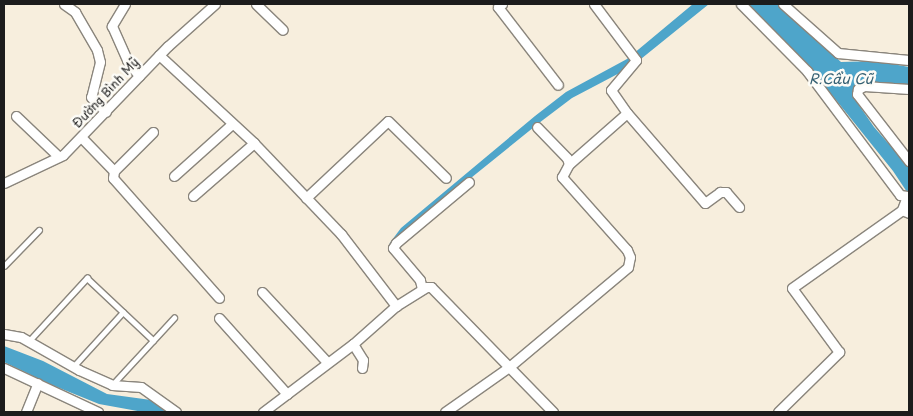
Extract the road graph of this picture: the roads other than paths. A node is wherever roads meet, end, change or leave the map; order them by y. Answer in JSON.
{"nodes":[{"id":1,"x":64,"y":4,"type":"edge"},
{"id":2,"x":125,"y":4,"type":"edge"},
{"id":3,"x":214,"y":4,"type":"edge"},
{"id":4,"x":256,"y":4,"type":"edge"},
{"id":5,"x":594,"y":4,"type":"edge"},
{"id":6,"x":741,"y":4,"type":"edge"},
{"id":7,"x":783,"y":4,"type":"edge"},
{"id":8,"x":498,"y":5,"type":"edge"},
{"id":9,"x":283,"y":30,"type":"dead end"},
{"id":10,"x":159,"y":55,"type":"junction"},
{"id":11,"x":909,"y":60,"type":"edge"},
{"id":12,"x":139,"y":76,"type":"junction"},
{"id":13,"x":558,"y":85,"type":"dead end"},
{"id":14,"x":909,"y":89,"type":"edge"},
{"id":15,"x":106,"y":112,"type":"junction"},
{"id":16,"x":627,"y":113,"type":"junction"},
{"id":17,"x":16,"y":116,"type":"dead end"},
{"id":18,"x":232,"y":124,"type":"junction"},
{"id":19,"x":537,"y":127,"type":"dead end"},
{"id":20,"x":153,"y":132,"type":"dead end"},
{"id":21,"x":81,"y":137,"type":"junction"},
{"id":22,"x":254,"y":143,"type":"junction"},
{"id":23,"x":59,"y":158,"type":"junction"},
{"id":24,"x":909,"y":161,"type":"edge"},
{"id":25,"x":569,"y":164,"type":"junction"},
{"id":26,"x":114,"y":171,"type":"junction"},
{"id":27,"x":174,"y":176,"type":"dead end"},
{"id":28,"x":446,"y":178,"type":"dead end"},
{"id":29,"x":469,"y":182,"type":"dead end"},
{"id":30,"x":4,"y":183,"type":"edge"},
{"id":31,"x":193,"y":196,"type":"dead end"},
{"id":32,"x":306,"y":198,"type":"junction"},
{"id":33,"x":739,"y":207,"type":"dead end"},
{"id":34,"x":906,"y":211,"type":"edge"},
{"id":35,"x":39,"y":230,"type":"dead end"},
{"id":36,"x":4,"y":266,"type":"edge"},
{"id":37,"x":422,"y":289,"type":"junction"},
{"id":38,"x":262,"y":292,"type":"dead end"},
{"id":39,"x":219,"y":298,"type":"dead end"},
{"id":40,"x":396,"y":306,"type":"junction"},
{"id":41,"x":124,"y":312,"type":"junction"},
{"id":42,"x":174,"y":318,"type":"dead end"},
{"id":43,"x":219,"y":318,"type":"dead end"},
{"id":44,"x":4,"y":334,"type":"edge"},
{"id":45,"x":153,"y":340,"type":"junction"},
{"id":46,"x":29,"y":341,"type":"junction"},
{"id":47,"x":353,"y":344,"type":"junction"},
{"id":48,"x":327,"y":362,"type":"junction"},
{"id":49,"x":73,"y":367,"type":"junction"},
{"id":50,"x":510,"y":367,"type":"junction"},
{"id":51,"x":4,"y":368,"type":"edge"},
{"id":52,"x":362,"y":368,"type":"dead end"},
{"id":53,"x":38,"y":383,"type":"junction"},
{"id":54,"x":112,"y":385,"type":"junction"},
{"id":55,"x":287,"y":394,"type":"junction"},
{"id":56,"x":26,"y":412,"type":"edge"},
{"id":57,"x":97,"y":412,"type":"edge"},
{"id":58,"x":176,"y":412,"type":"edge"},
{"id":59,"x":263,"y":412,"type":"edge"},
{"id":60,"x":445,"y":412,"type":"edge"},
{"id":61,"x":552,"y":412,"type":"edge"},
{"id":62,"x":778,"y":412,"type":"edge"}],
"edges":[{"from":1,"to":15,"type":"street"},
{"from":2,"to":12,"type":"street"},
{"from":3,"to":10,"type":"street","name":"Đường Bình Mỹ"},
{"from":4,"to":9,"type":"street"},
{"from":5,"to":16,"type":"street"},
{"from":6,"to":34,"type":"street"},
{"from":7,"to":11,"type":"street"},
{"from":8,"to":13,"type":"street"},
{"from":10,"to":12,"type":"street","name":"Đường Bình Mỹ"},
{"from":10,"to":18,"type":"street"},
{"from":12,"to":15,"type":"street","name":"Đường Bình Mỹ"},
{"from":14,"to":24,"type":"street"},
{"from":15,"to":21,"type":"street","name":"Đường Bình Mỹ"},
{"from":16,"to":25,"type":"street"},
{"from":16,"to":33,"type":"street"},
{"from":17,"to":23,"type":"street"},
{"from":18,"to":22,"type":"street"},
{"from":18,"to":27,"type":"street"},
{"from":19,"to":25,"type":"street"},
{"from":20,"to":26,"type":"street"},
{"from":21,"to":23,"type":"street","name":"Đường Bình Mỹ"},
{"from":21,"to":26,"type":"street"},
{"from":22,"to":31,"type":"street"},
{"from":22,"to":32,"type":"street"},
{"from":23,"to":30,"type":"street","name":"Đường Bình Mỹ"},
{"from":25,"to":50,"type":"street"},
{"from":26,"to":39,"type":"street"},
{"from":28,"to":32,"type":"street"},
{"from":29,"to":37,"type":"street"},
{"from":32,"to":40,"type":"street"},
{"from":34,"to":62,"type":"street"},
{"from":35,"to":36,"type":"lane"},
{"from":37,"to":40,"type":"street"},
{"from":37,"to":50,"type":"street"},
{"from":38,"to":48,"type":"street"},
{"from":40,"to":47,"type":"street"},
{"from":41,"to":45,"type":"lane"},
{"from":41,"to":46,"type":"lane"},
{"from":41,"to":49,"type":"lane"},
{"from":42,"to":45,"type":"lane"},
{"from":43,"to":55,"type":"street"},
{"from":44,"to":46,"type":"street"},
{"from":45,"to":54,"type":"lane"},
{"from":46,"to":49,"type":"street"},
{"from":47,"to":48,"type":"street"},
{"from":47,"to":52,"type":"street"},
{"from":48,"to":55,"type":"street"},
{"from":49,"to":54,"type":"street"},
{"from":50,"to":60,"type":"street"},
{"from":50,"to":61,"type":"street"},
{"from":51,"to":53,"type":"street"},
{"from":53,"to":56,"type":"street"},
{"from":53,"to":57,"type":"street"},
{"from":54,"to":58,"type":"street"},
{"from":55,"to":59,"type":"street"}]}
